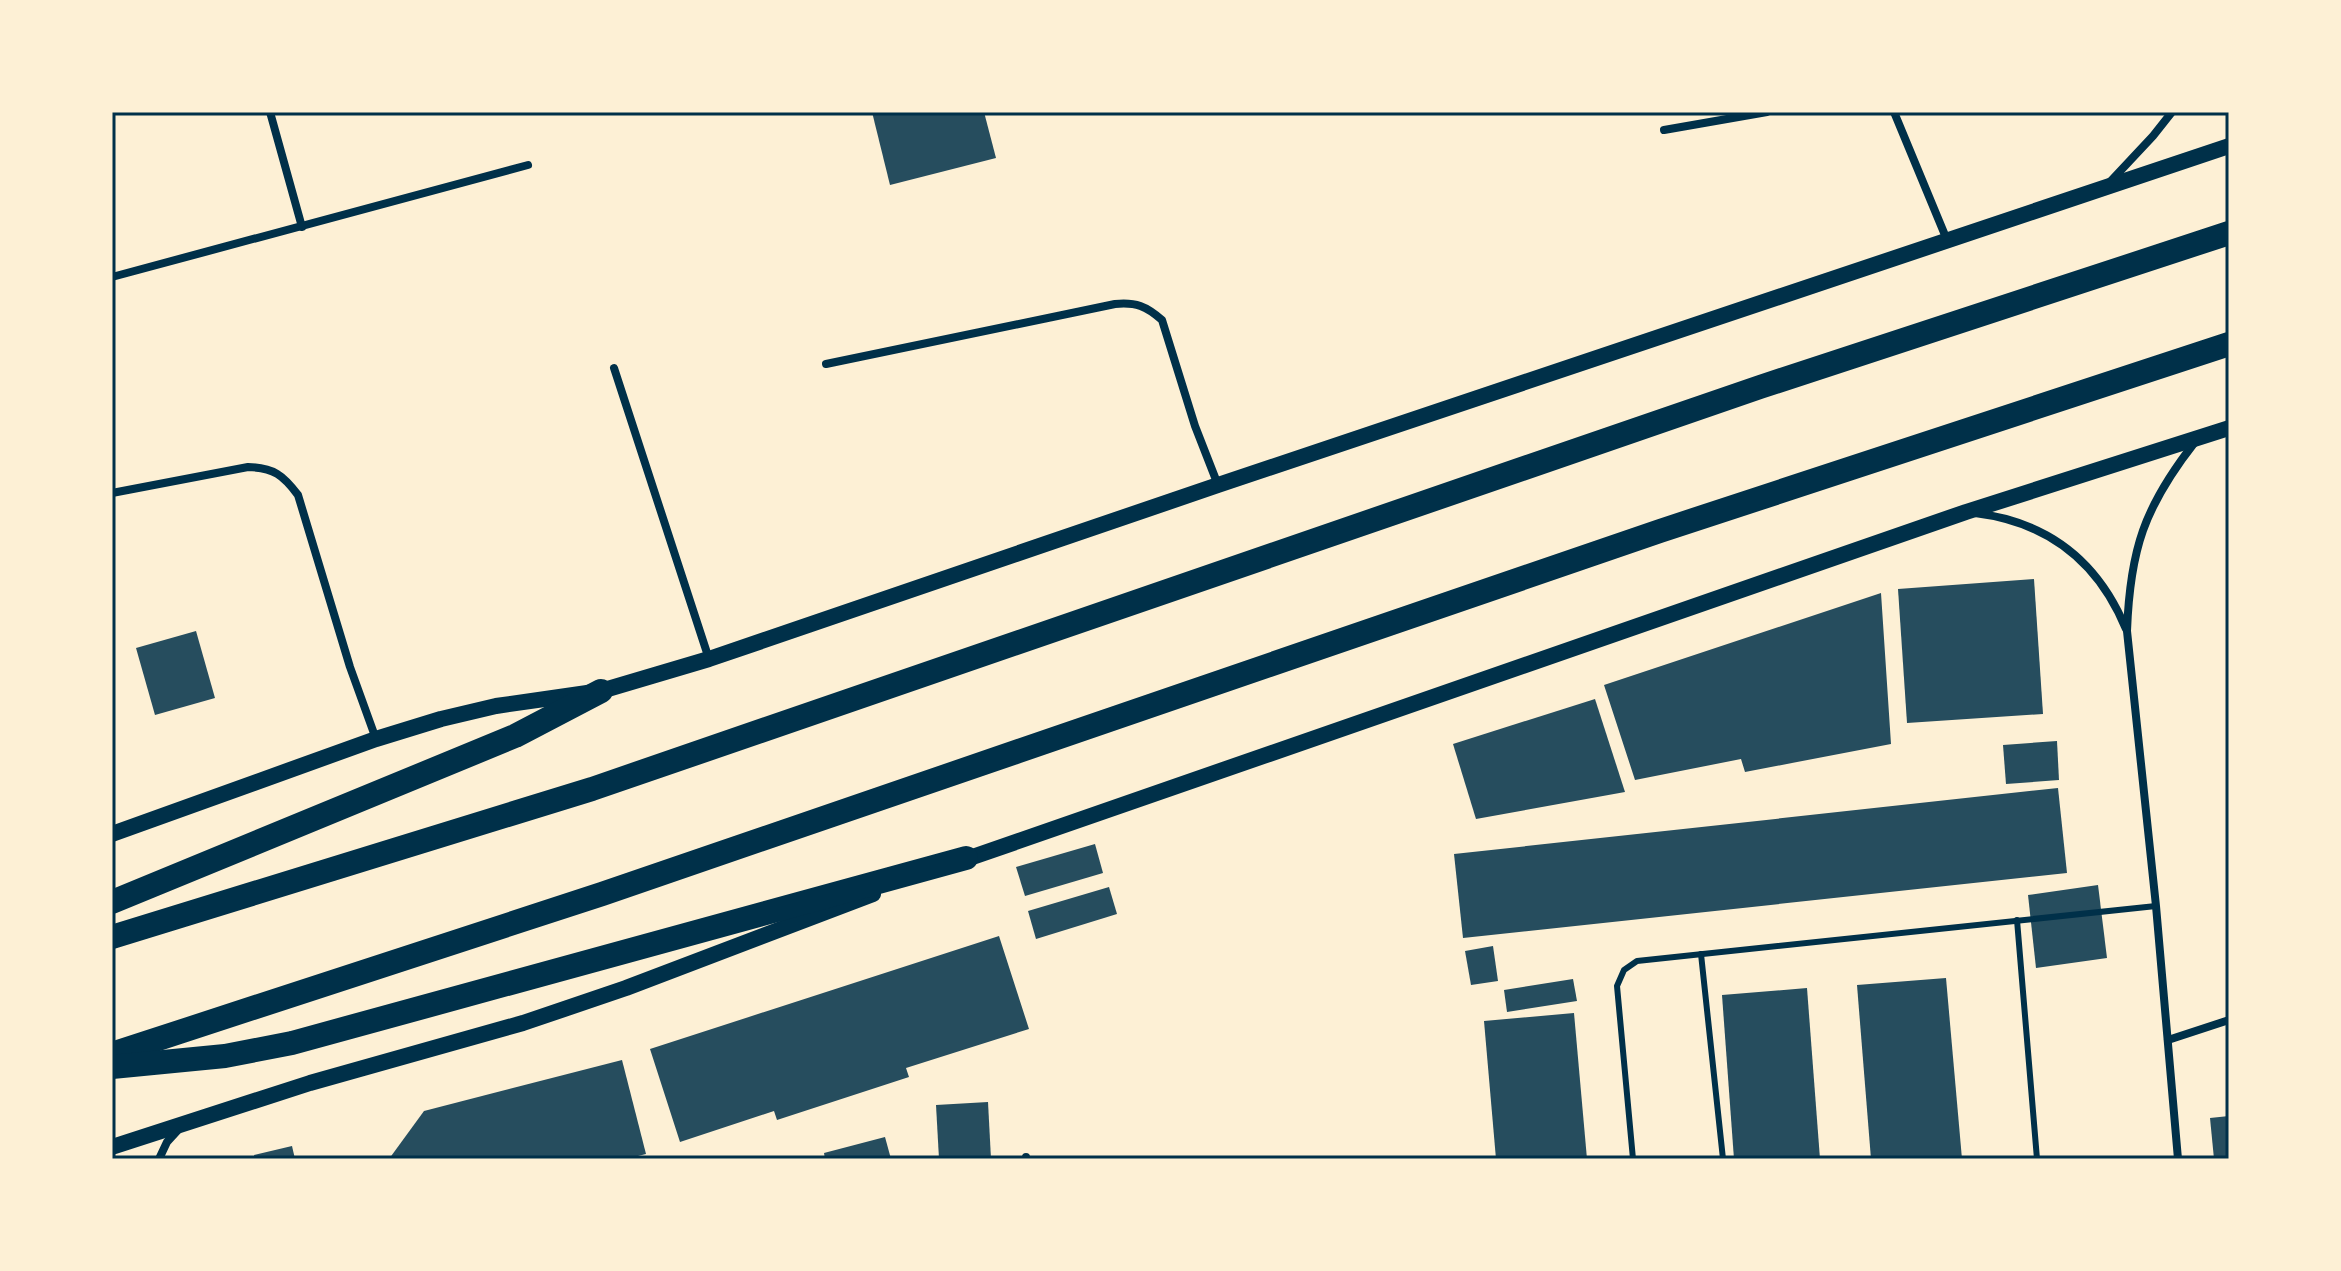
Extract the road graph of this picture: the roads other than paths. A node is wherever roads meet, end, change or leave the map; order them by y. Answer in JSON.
{"nodes":[{"id":1,"x":270,"y":112,"type":"edge"},
{"id":2,"x":1767,"y":112,"type":"edge"},
{"id":3,"x":1894,"y":112,"type":"edge"},
{"id":4,"x":2172,"y":112,"type":"edge"},
{"id":5,"x":1664,"y":130,"type":"dead end"},
{"id":6,"x":2229,"y":146,"type":"edge"},
{"id":7,"x":528,"y":165,"type":"dead end"},
{"id":8,"x":2101,"y":190,"type":"junction"},
{"id":9,"x":302,"y":227,"type":"junction"},
{"id":10,"x":2229,"y":233,"type":"edge"},
{"id":11,"x":1947,"y":240,"type":"junction"},
{"id":12,"x":112,"y":277,"type":"edge"},
{"id":13,"x":2229,"y":344,"type":"edge"},
{"id":14,"x":826,"y":364,"type":"dead end"},
{"id":15,"x":614,"y":368,"type":"dead end"},
{"id":16,"x":2229,"y":428,"type":"edge"},
{"id":17,"x":2198,"y":439,"type":"junction"},
{"id":18,"x":1218,"y":485,"type":"junction"},
{"id":19,"x":112,"y":493,"type":"edge"},
{"id":20,"x":1966,"y":512,"type":"junction"},
{"id":21,"x":2127,"y":631,"type":"junction"},
{"id":22,"x":709,"y":659,"type":"junction"},
{"id":23,"x":601,"y":691,"type":"junction"},
{"id":24,"x":376,"y":739,"type":"junction"},
{"id":25,"x":112,"y":834,"type":"edge"},
{"id":26,"x":966,"y":858,"type":"junction"},
{"id":27,"x":112,"y":902,"type":"edge"},
{"id":28,"x":2156,"y":906,"type":"junction"},
{"id":29,"x":2017,"y":920,"type":"junction"},
{"id":30,"x":112,"y":937,"type":"edge"},
{"id":31,"x":1701,"y":954,"type":"junction"},
{"id":32,"x":2229,"y":1020,"type":"edge"},
{"id":33,"x":2168,"y":1040,"type":"junction"},
{"id":34,"x":112,"y":1054,"type":"edge"},
{"id":35,"x":112,"y":1067,"type":"edge"},
{"id":36,"x":184,"y":1122,"type":"junction"},
{"id":37,"x":112,"y":1147,"type":"edge"},
{"id":38,"x":159,"y":1159,"type":"edge"},
{"id":39,"x":1633,"y":1159,"type":"edge"},
{"id":40,"x":1723,"y":1159,"type":"edge"},
{"id":41,"x":2037,"y":1159,"type":"edge"},
{"id":42,"x":2178,"y":1159,"type":"edge"}],
"edges":[{"from":1,"to":9,"type":"street"},
{"from":2,"to":5,"type":"street"},
{"from":3,"to":11,"type":"street"},
{"from":4,"to":8,"type":"street"},
{"from":6,"to":8,"type":"main road"},
{"from":7,"to":9,"type":"street"},
{"from":8,"to":11,"type":"main road"},
{"from":9,"to":12,"type":"street"},
{"from":10,"to":30,"type":"highway"},
{"from":11,"to":18,"type":"main road"},
{"from":13,"to":34,"type":"highway"},
{"from":14,"to":18,"type":"street"},
{"from":15,"to":22,"type":"street"},
{"from":16,"to":17,"type":"main road"},
{"from":17,"to":20,"type":"main road"},
{"from":17,"to":21,"type":"street"},
{"from":18,"to":22,"type":"main road"},
{"from":19,"to":24,"type":"street"},
{"from":20,"to":21,"type":"street"},
{"from":20,"to":26,"type":"main road"},
{"from":21,"to":28,"type":"street"},
{"from":22,"to":23,"type":"main road"},
{"from":23,"to":24,"type":"main road"},
{"from":23,"to":27,"type":"highway"},
{"from":24,"to":25,"type":"main road"},
{"from":26,"to":35,"type":"highway"},
{"from":26,"to":36,"type":"main road"},
{"from":28,"to":29,"type":"lane"},
{"from":28,"to":33,"type":"street"},
{"from":29,"to":31,"type":"lane"},
{"from":29,"to":41,"type":"lane"},
{"from":31,"to":39,"type":"lane"},
{"from":31,"to":40,"type":"lane"},
{"from":32,"to":33,"type":"street"},
{"from":33,"to":42,"type":"street"},
{"from":36,"to":37,"type":"main road"},
{"from":36,"to":38,"type":"street"}]}
